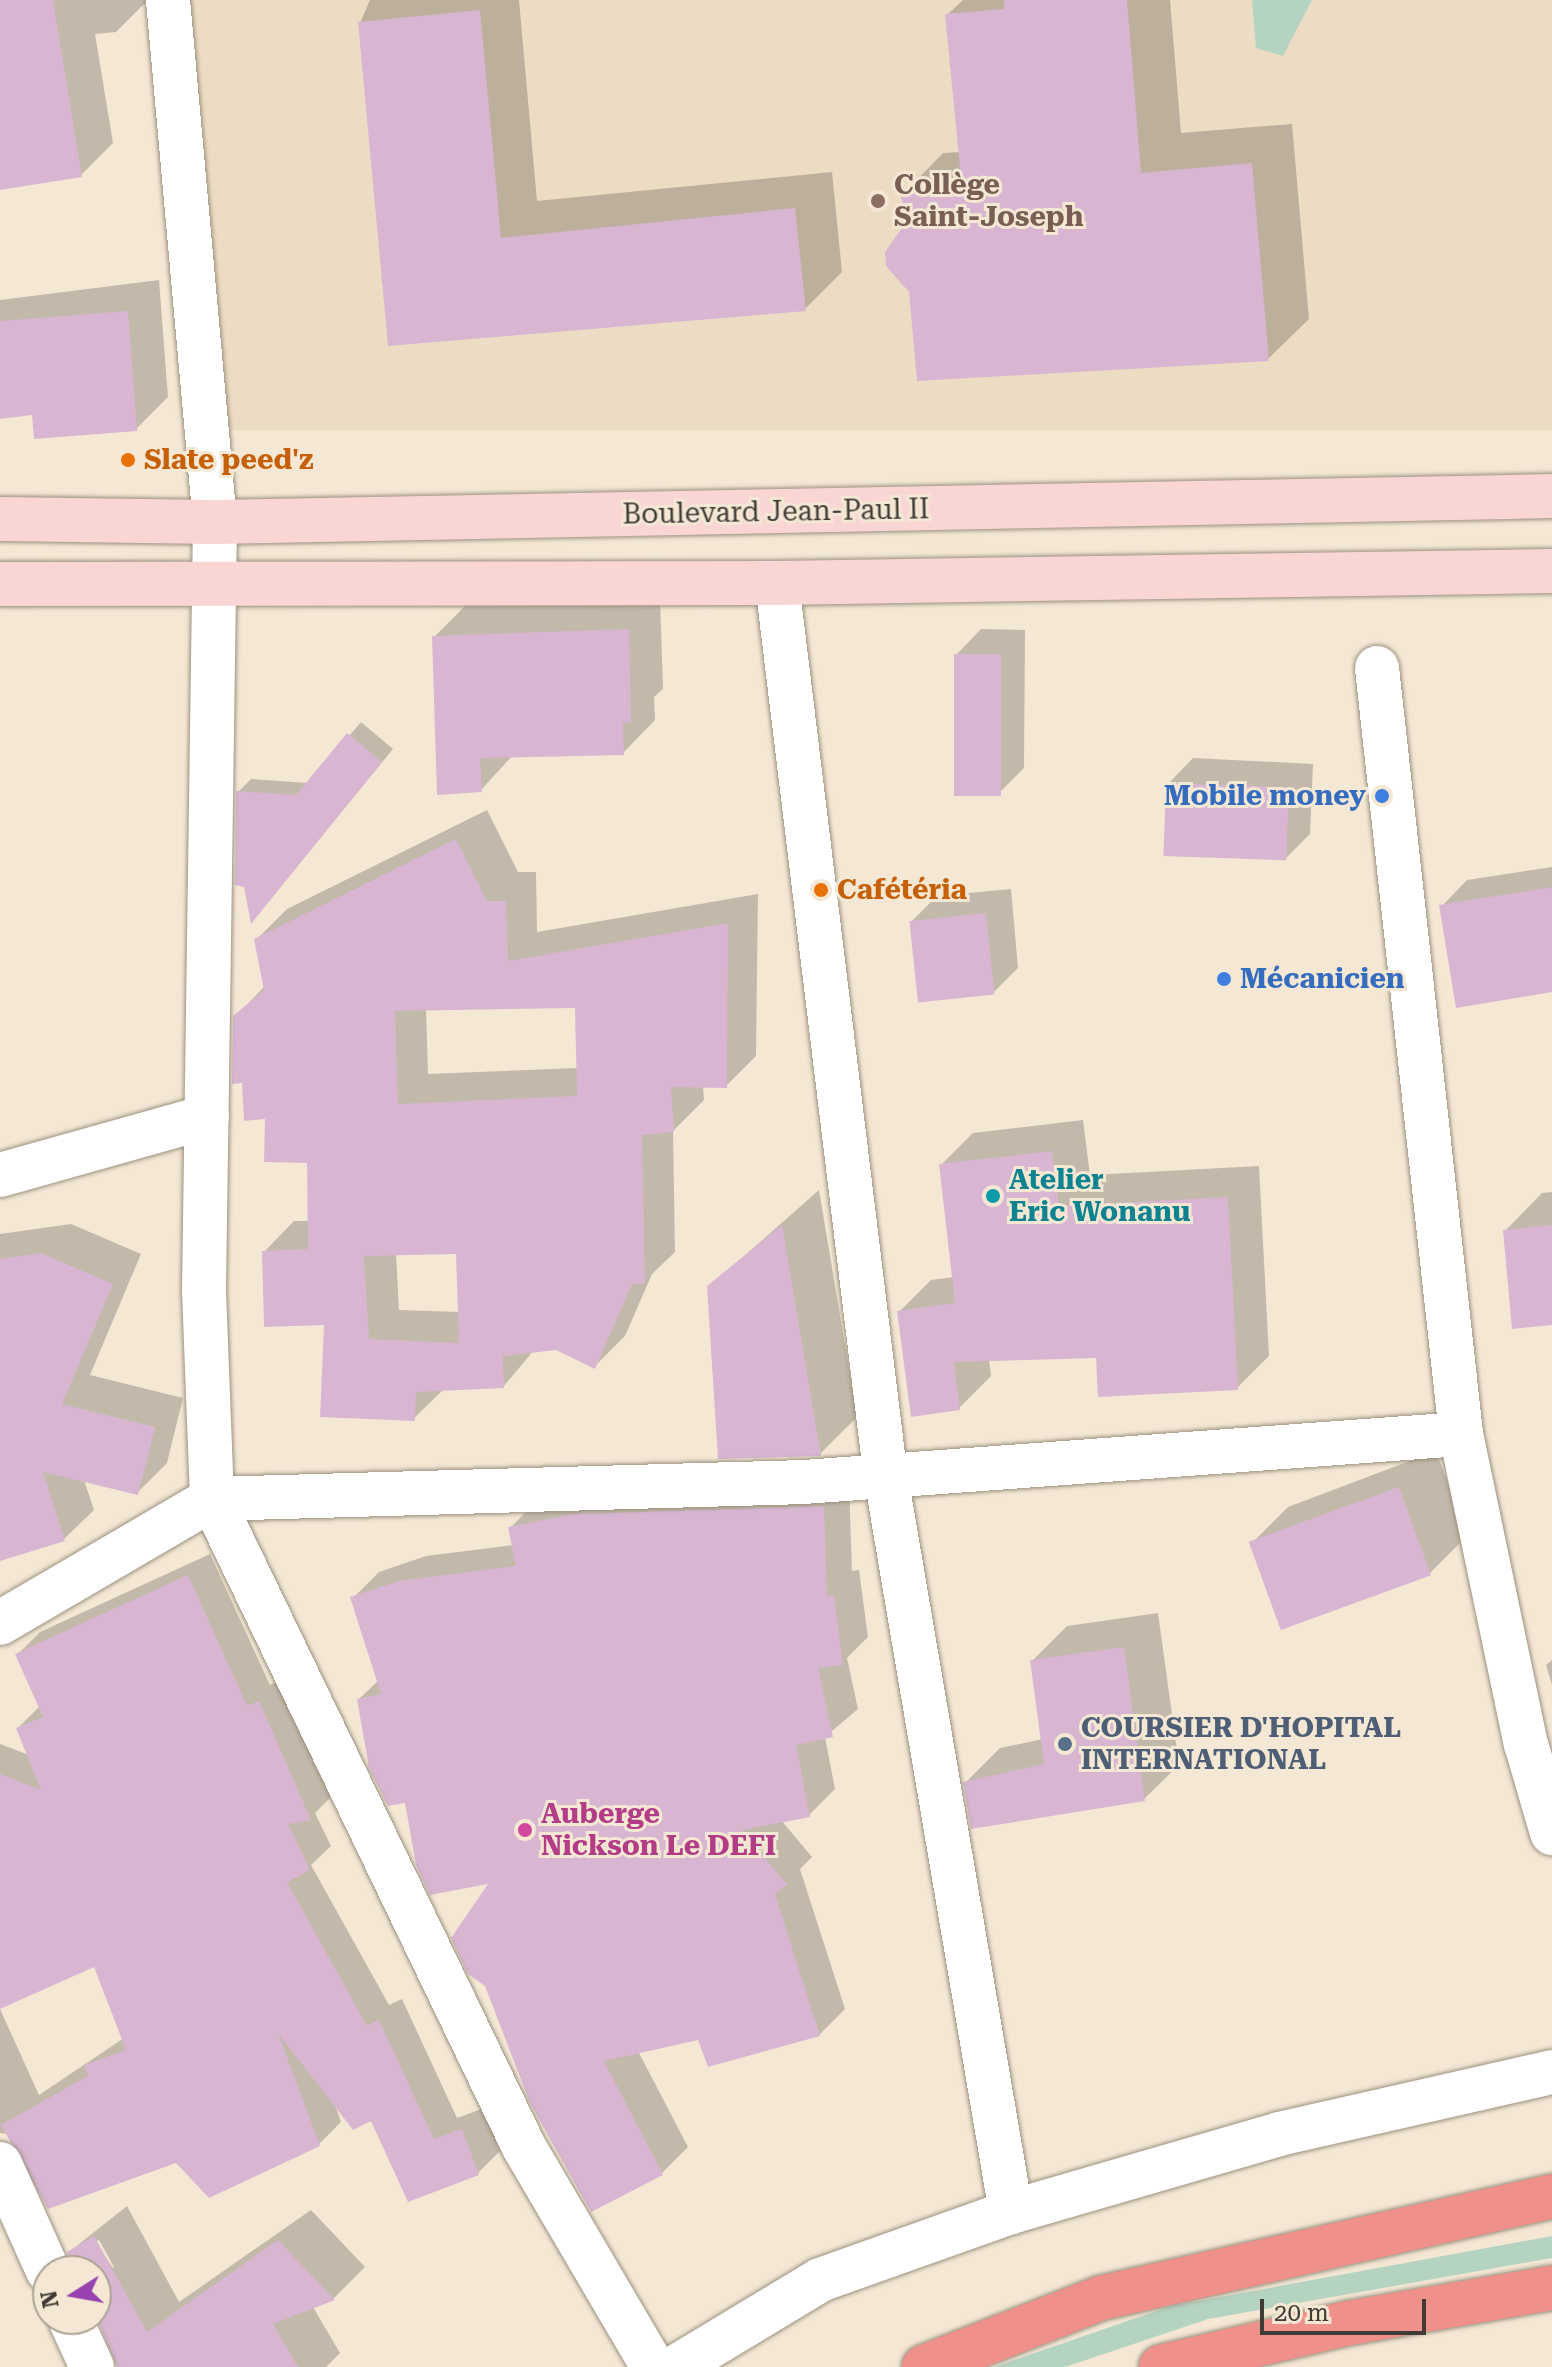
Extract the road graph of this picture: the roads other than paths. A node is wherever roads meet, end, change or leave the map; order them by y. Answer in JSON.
{"nodes":[{"id":1,"x":168,"y":0,"type":"edge"},
{"id":2,"x":1552,"y":496,"type":"edge"},
{"id":3,"x":0,"y":519,"type":"edge"},
{"id":4,"x":215,"y":522,"type":"junction"},
{"id":5,"x":1552,"y":571,"type":"edge"},
{"id":6,"x":777,"y":583,"type":"junction"},
{"id":7,"x":0,"y":584,"type":"edge"},
{"id":8,"x":212,"y":587,"type":"junction"},
{"id":9,"x":1377,"y":668,"type":"dead end"},
{"id":10,"x":207,"y":1117,"type":"junction"},
{"id":11,"x":0,"y":1175,"type":"edge"},
{"id":12,"x":1461,"y":1434,"type":"junction"},
{"id":13,"x":885,"y":1471,"type":"junction"},
{"id":14,"x":212,"y":1499,"type":"junction"},
{"id":15,"x":0,"y":1623,"type":"edge"},
{"id":16,"x":1552,"y":1833,"type":"edge"},
{"id":17,"x":1552,"y":2072,"type":"edge"},
{"id":18,"x":0,"y":2164,"type":"edge"},
{"id":19,"x":1552,"y":2196,"type":"edge"},
{"id":20,"x":1011,"y":2212,"type":"junction"},
{"id":21,"x":41,"y":2255,"type":"edge"},
{"id":22,"x":1552,"y":2288,"type":"edge"},
{"id":23,"x":77,"y":2335,"type":"edge"},
{"id":24,"x":92,"y":2367,"type":"edge"},
{"id":25,"x":653,"y":2367,"type":"edge"},
{"id":26,"x":676,"y":2367,"type":"edge"},
{"id":27,"x":924,"y":2367,"type":"edge"},
{"id":28,"x":1161,"y":2367,"type":"edge"}],
"edges":[{"from":1,"to":4,"type":"street"},
{"from":2,"to":4,"type":"main road","name":"Boulevard Jean-Paul II"},
{"from":3,"to":4,"type":"main road","name":"Boulevard Jean-Paul II"},
{"from":4,"to":8,"type":"street"},
{"from":5,"to":6,"type":"main road"},
{"from":6,"to":8,"type":"main road"},
{"from":6,"to":13,"type":"street"},
{"from":7,"to":8,"type":"main road"},
{"from":8,"to":10,"type":"street"},
{"from":9,"to":12,"type":"street"},
{"from":10,"to":11,"type":"street"},
{"from":10,"to":14,"type":"street"},
{"from":12,"to":13,"type":"street"},
{"from":12,"to":16,"type":"street"},
{"from":13,"to":14,"type":"street"},
{"from":13,"to":20,"type":"street"},
{"from":14,"to":15,"type":"street"},
{"from":14,"to":25,"type":"street"},
{"from":17,"to":20,"type":"street"},
{"from":18,"to":21,"type":"street"},
{"from":19,"to":27,"type":"highway"},
{"from":20,"to":26,"type":"street"},
{"from":22,"to":28,"type":"highway"},
{"from":23,"to":24,"type":"street"}]}
